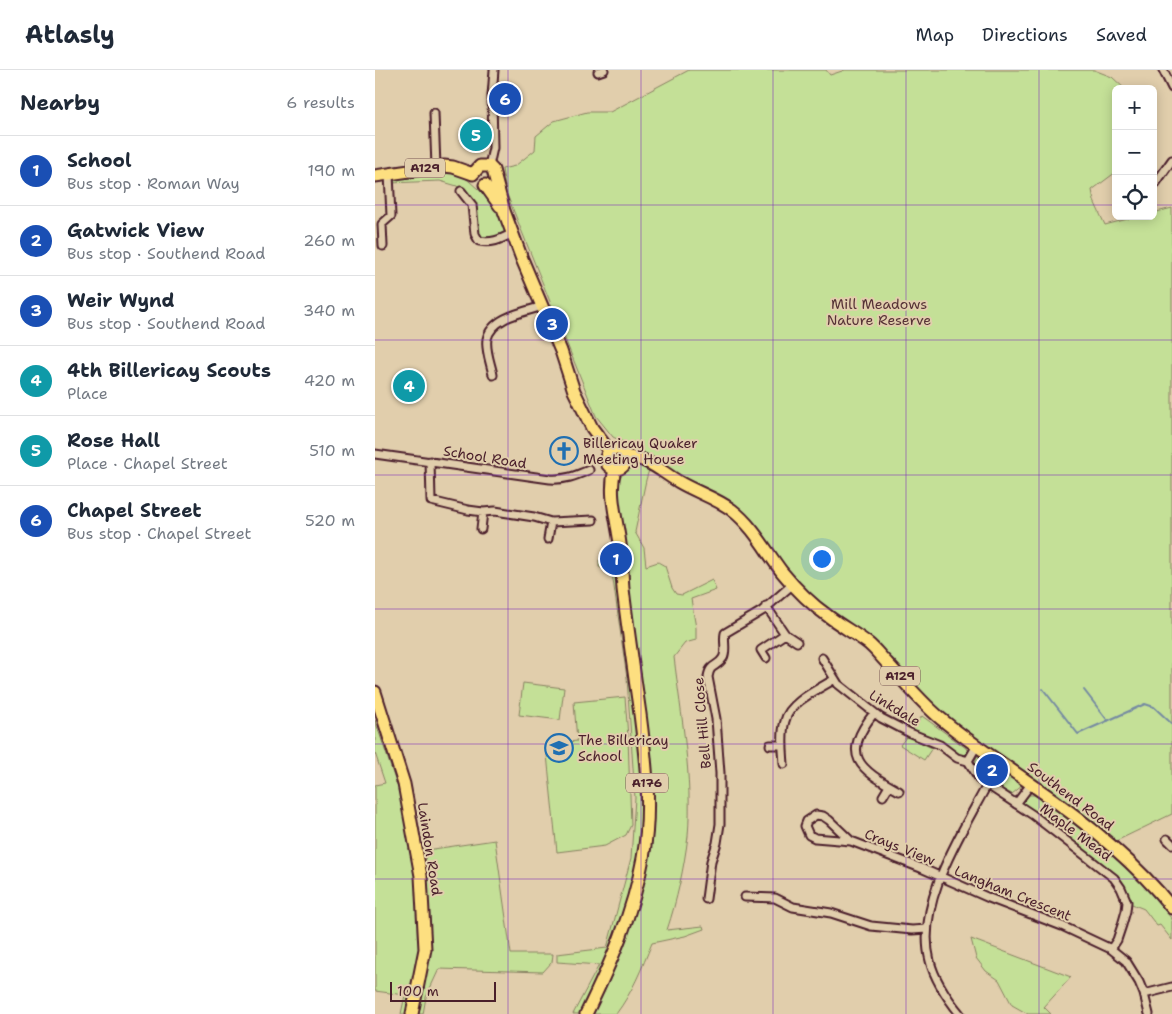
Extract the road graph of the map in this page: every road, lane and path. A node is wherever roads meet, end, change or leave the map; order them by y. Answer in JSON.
{"nodes":[{"id":1,"x":494,"y":70,"type":"edge"},
{"id":2,"x":1163,"y":70,"type":"edge"},
{"id":3,"x":1172,"y":88,"type":"edge"},
{"id":4,"x":433,"y":113,"type":"dead end"},
{"id":5,"x":1172,"y":160,"type":"edge"},
{"id":6,"x":437,"y":167,"type":"junction"},
{"id":7,"x":491,"y":171,"type":"junction"},
{"id":8,"x":389,"y":174,"type":"junction"},
{"id":9,"x":473,"y":174,"type":"junction"},
{"id":10,"x":375,"y":176,"type":"edge"},
{"id":11,"x":1157,"y":181,"type":"edge"},
{"id":12,"x":485,"y":185,"type":"junction"},
{"id":13,"x":461,"y":191,"type":"dead end"},
{"id":14,"x":504,"y":211,"type":"junction"},
{"id":15,"x":513,"y":234,"type":"junction"},
{"id":16,"x":383,"y":246,"type":"dead end"},
{"id":17,"x":543,"y":306,"type":"junction"},
{"id":18,"x":493,"y":375,"type":"dead end"},
{"id":19,"x":610,"y":452,"type":"junction"},
{"id":20,"x":375,"y":454,"type":"edge"},
{"id":21,"x":625,"y":457,"type":"junction"},
{"id":22,"x":430,"y":461,"type":"junction"},
{"id":23,"x":615,"y":469,"type":"junction"},
{"id":24,"x":589,"y":470,"type":"dead end"},
{"id":25,"x":483,"y":512,"type":"junction"},
{"id":26,"x":593,"y":520,"type":"dead end"},
{"id":27,"x":551,"y":522,"type":"junction"},
{"id":28,"x":481,"y":529,"type":"dead end"},
{"id":29,"x":548,"y":539,"type":"dead end"},
{"id":30,"x":793,"y":584,"type":"junction"},
{"id":31,"x":766,"y":606,"type":"junction"},
{"id":32,"x":785,"y":634,"type":"junction"},
{"id":33,"x":797,"y":642,"type":"dead end"},
{"id":34,"x":766,"y":658,"type":"dead end"},
{"id":35,"x":822,"y":658,"type":"dead end"},
{"id":36,"x":835,"y":679,"type":"junction"},
{"id":37,"x":375,"y":692,"type":"edge"},
{"id":38,"x":874,"y":713,"type":"junction"},
{"id":39,"x":770,"y":745,"type":"dead end"},
{"id":40,"x":783,"y":745,"type":"junction"},
{"id":41,"x":972,"y":755,"type":"junction"},
{"id":42,"x":784,"y":764,"type":"dead end"},
{"id":43,"x":1031,"y":784,"type":"junction"},
{"id":44,"x":987,"y":785,"type":"junction"},
{"id":45,"x":889,"y":786,"type":"junction"},
{"id":46,"x":899,"y":791,"type":"dead end"},
{"id":47,"x":883,"y":796,"type":"dead end"},
{"id":48,"x":1016,"y":804,"type":"junction"},
{"id":49,"x":851,"y":841,"type":"junction"},
{"id":50,"x":941,"y":877,"type":"junction"},
{"id":51,"x":745,"y":897,"type":"dead end"},
{"id":52,"x":707,"y":899,"type":"dead end"},
{"id":53,"x":1172,"y":908,"type":"edge"},
{"id":54,"x":927,"y":929,"type":"junction"},
{"id":55,"x":1111,"y":949,"type":"junction"},
{"id":56,"x":1172,"y":987,"type":"edge"},
{"id":57,"x":1145,"y":994,"type":"junction"},
{"id":58,"x":412,"y":1014,"type":"edge"},
{"id":59,"x":586,"y":1014,"type":"edge"},
{"id":60,"x":960,"y":1014,"type":"edge"},
{"id":61,"x":1149,"y":1014,"type":"edge"}],
"edges":[{"from":1,"to":7,"type":"street"},
{"from":2,"to":3,"type":"street"},
{"from":4,"to":6,"type":"street"},
{"from":5,"to":11,"type":"street"},
{"from":6,"to":8,"type":"main road","number":"A129"},
{"from":6,"to":9,"type":"main road","number":"A129"},
{"from":7,"to":9,"type":"main road"},
{"from":7,"to":12,"type":"main road"},
{"from":7,"to":14,"type":"main road","number":"A129"},
{"from":8,"to":10,"type":"main road","number":"A129"},
{"from":8,"to":16,"type":"street"},
{"from":9,"to":12,"type":"main road","number":"A129"},
{"from":12,"to":14,"type":"main road","number":"A129"},
{"from":13,"to":15,"type":"street"},
{"from":14,"to":15,"type":"main road","number":"A129"},
{"from":15,"to":17,"type":"main road","number":"A129"},
{"from":17,"to":18,"type":"street"},
{"from":17,"to":19,"type":"main road","number":"A129"},
{"from":19,"to":21,"type":"main road","number":"A129"},
{"from":19,"to":23,"type":"main road","number":"A129"},
{"from":20,"to":22,"type":"street","name":"School Road"},
{"from":21,"to":23,"type":"main road"},
{"from":21,"to":30,"type":"main road","name":"Southend Road","number":"A129"},
{"from":22,"to":24,"type":"street","name":"School Road"},
{"from":22,"to":25,"type":"street"},
{"from":23,"to":59,"type":"main road","number":"A176"},
{"from":25,"to":27,"type":"street"},
{"from":25,"to":28,"type":"street"},
{"from":26,"to":27,"type":"street"},
{"from":27,"to":29,"type":"street"},
{"from":30,"to":31,"type":"street","name":"Bell Hill Close"},
{"from":30,"to":41,"type":"main road","name":"Southend Road","number":"A129"},
{"from":31,"to":32,"type":"street"},
{"from":31,"to":52,"type":"street","name":"Bell Hill Close"},
{"from":32,"to":33,"type":"street"},
{"from":32,"to":34,"type":"street"},
{"from":35,"to":36,"type":"street","name":"Linkdale"},
{"from":36,"to":38,"type":"street","name":"Linkdale"},
{"from":36,"to":40,"type":"street"},
{"from":37,"to":58,"type":"main road","name":"Laindon Road"},
{"from":38,"to":41,"type":"street","name":"Linkdale"},
{"from":38,"to":45,"type":"street"},
{"from":39,"to":40,"type":"street"},
{"from":40,"to":42,"type":"street"},
{"from":41,"to":43,"type":"main road","name":"Southend Road","number":"A129"},
{"from":41,"to":44,"type":"street","name":"Maple Mead"},
{"from":43,"to":48,"type":"street"},
{"from":43,"to":53,"type":"main road","name":"Southend Road","number":"A129"},
{"from":44,"to":48,"type":"street","name":"Maple Mead"},
{"from":44,"to":50,"type":"street"},
{"from":45,"to":46,"type":"street"},
{"from":45,"to":47,"type":"street"},
{"from":48,"to":55,"type":"street","name":"Maple Mead"},
{"from":49,"to":49,"type":"street","name":"Crays View"},
{"from":49,"to":50,"type":"street","name":"Crays View"},
{"from":50,"to":54,"type":"street","name":"Langham Crescent"},
{"from":50,"to":55,"type":"street","name":"Langham Crescent"},
{"from":51,"to":54,"type":"street"},
{"from":54,"to":60,"type":"street","name":"Langham Crescent"},
{"from":55,"to":57,"type":"street","name":"Langham Crescent"},
{"from":56,"to":57,"type":"street"},
{"from":57,"to":61,"type":"street","name":"Langham Crescent"}]}
